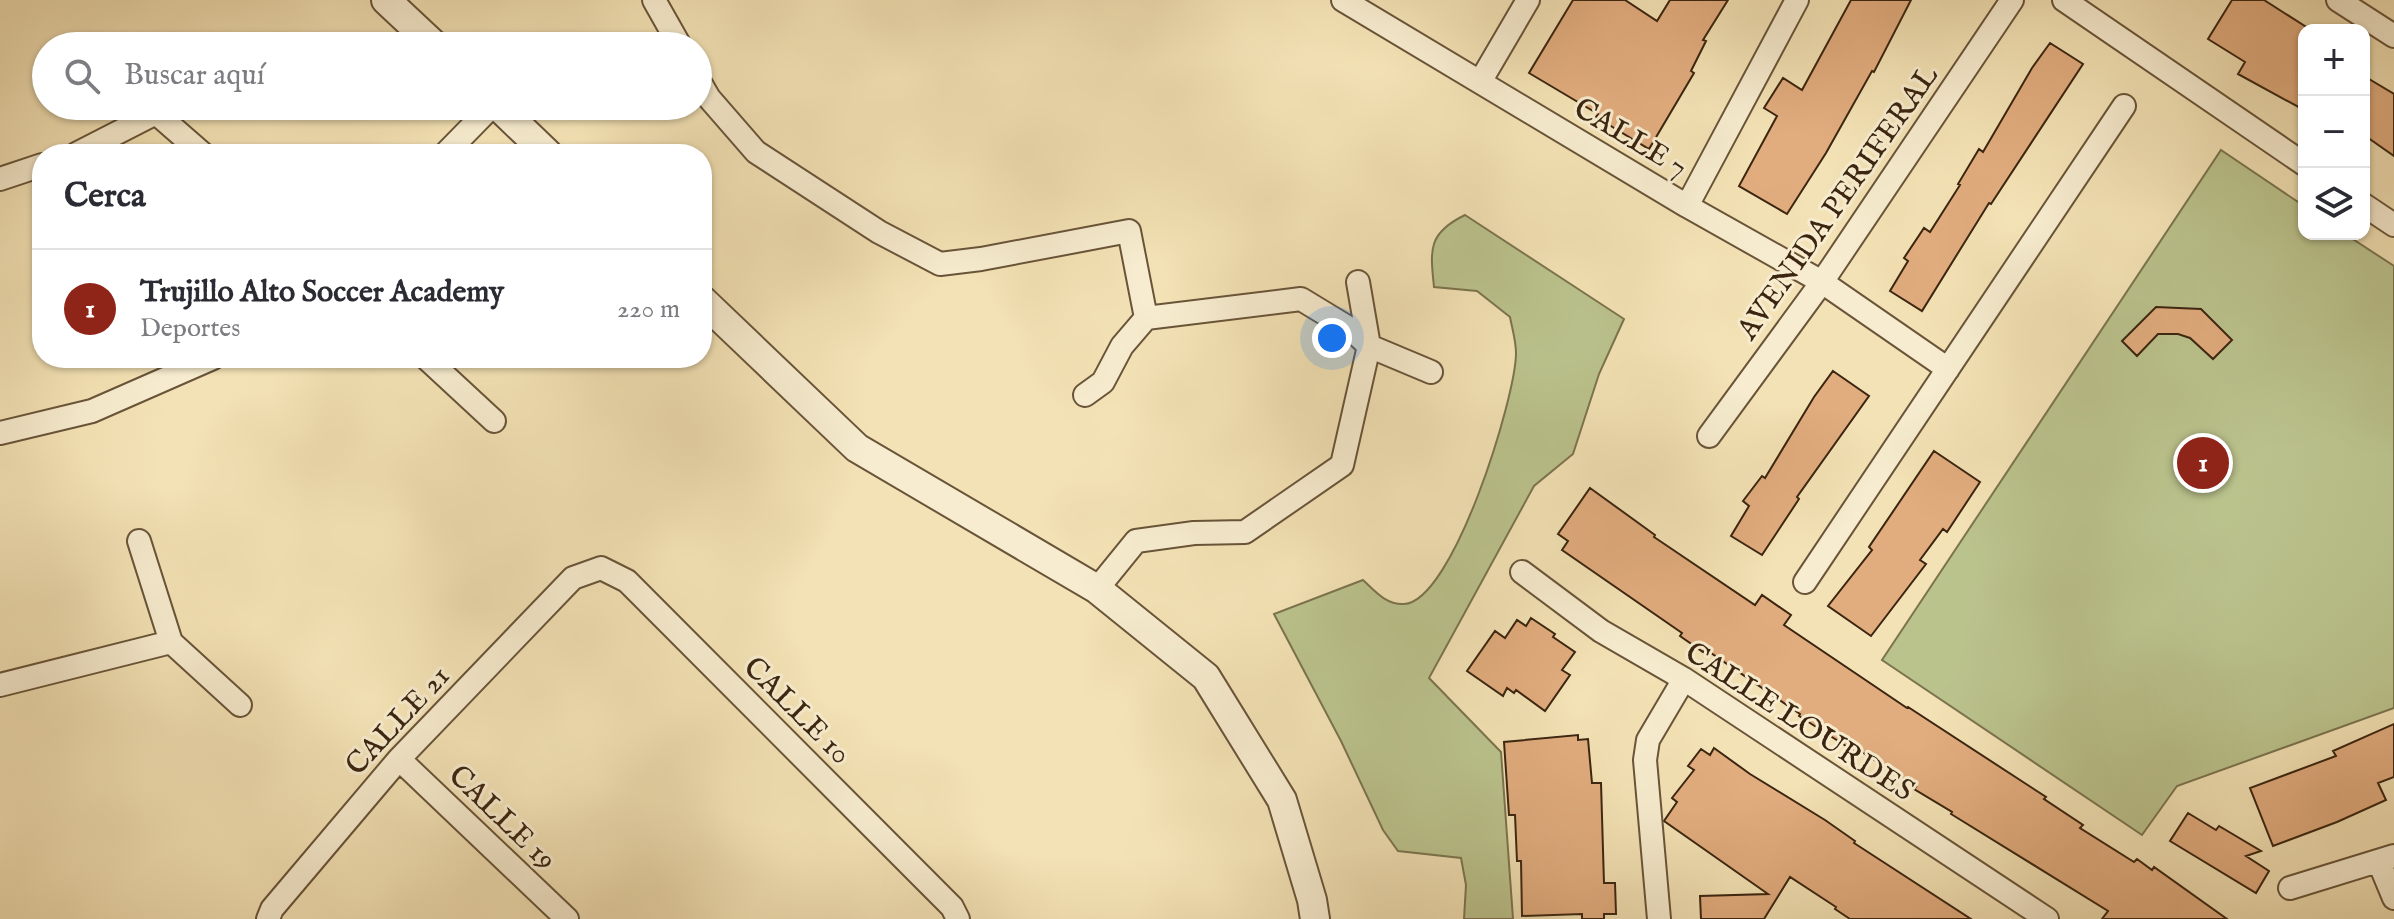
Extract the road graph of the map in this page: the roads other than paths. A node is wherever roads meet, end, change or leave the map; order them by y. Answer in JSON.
{"nodes":[{"id":1,"x":386,"y":0,"type":"edge"},
{"id":2,"x":654,"y":0,"type":"edge"},
{"id":3,"x":1343,"y":0,"type":"edge"},
{"id":4,"x":1528,"y":0,"type":"edge"},
{"id":5,"x":1797,"y":0,"type":"edge"},
{"id":6,"x":2012,"y":0,"type":"edge"},
{"id":7,"x":2064,"y":0,"type":"edge"},
{"id":8,"x":2338,"y":0,"type":"edge"},
{"id":9,"x":420,"y":32,"type":"edge"},
{"id":10,"x":672,"y":32,"type":"edge"},
{"id":11,"x":2394,"y":36,"type":"edge"},
{"id":12,"x":1480,"y":82,"type":"junction"},
{"id":13,"x":712,"y":101,"type":"edge"},
{"id":14,"x":2124,"y":106,"type":"dead end"},
{"id":15,"x":142,"y":120,"type":"edge"},
{"id":16,"x":164,"y":120,"type":"edge"},
{"id":17,"x":480,"y":120,"type":"edge"},
{"id":18,"x":510,"y":120,"type":"edge"},
{"id":19,"x":96,"y":144,"type":"edge"},
{"id":20,"x":192,"y":144,"type":"edge"},
{"id":21,"x":455,"y":144,"type":"edge"},
{"id":22,"x":537,"y":144,"type":"edge"},
{"id":23,"x":2298,"y":160,"type":"edge"},
{"id":24,"x":32,"y":168,"type":"edge"},
{"id":25,"x":0,"y":179,"type":"edge"},
{"id":26,"x":1687,"y":206,"type":"junction"},
{"id":27,"x":2370,"y":209,"type":"edge"},
{"id":28,"x":2394,"y":225,"type":"edge"},
{"id":29,"x":1358,"y":282,"type":"dead end"},
{"id":30,"x":1822,"y":282,"type":"junction"},
{"id":31,"x":712,"y":310,"type":"edge"},
{"id":32,"x":1146,"y":318,"type":"junction"},
{"id":33,"x":1369,"y":346,"type":"junction"},
{"id":34,"x":191,"y":368,"type":"edge"},
{"id":35,"x":437,"y":368,"type":"edge"},
{"id":36,"x":1948,"y":369,"type":"junction"},
{"id":37,"x":1431,"y":372,"type":"dead end"},
{"id":38,"x":1085,"y":395,"type":"dead end"},
{"id":39,"x":494,"y":421,"type":"dead end"},
{"id":40,"x":0,"y":433,"type":"edge"},
{"id":41,"x":1709,"y":436,"type":"dead end"},
{"id":42,"x":139,"y":541,"type":"dead end"},
{"id":43,"x":1522,"y":572,"type":"dead end"},
{"id":44,"x":582,"y":575,"type":"joint"},
{"id":45,"x":1805,"y":582,"type":"dead end"},
{"id":46,"x":1097,"y":589,"type":"junction"},
{"id":47,"x":171,"y":642,"type":"junction"},
{"id":48,"x":1684,"y":679,"type":"junction"},
{"id":49,"x":0,"y":685,"type":"edge"},
{"id":50,"x":240,"y":705,"type":"dead end"},
{"id":51,"x":399,"y":759,"type":"junction"},
{"id":52,"x":2387,"y":859,"type":"edge"},
{"id":53,"x":2290,"y":888,"type":"dead end"},
{"id":54,"x":2394,"y":898,"type":"edge"},
{"id":55,"x":268,"y":919,"type":"edge"},
{"id":56,"x":567,"y":919,"type":"edge"},
{"id":57,"x":958,"y":919,"type":"edge"},
{"id":58,"x":1315,"y":919,"type":"edge"},
{"id":59,"x":1659,"y":919,"type":"edge"},
{"id":60,"x":2047,"y":919,"type":"edge"}],
"edges":[{"from":1,"to":9,"type":"street"},
{"from":2,"to":10,"type":"street"},
{"from":3,"to":12,"type":"street","name":"CALLE 7"},
{"from":4,"to":12,"type":"street"},
{"from":5,"to":26,"type":"street","name":"CALLE 7"},
{"from":6,"to":30,"type":"street","name":"AVENIDA PERIFERAL"},
{"from":7,"to":23,"type":"street"},
{"from":8,"to":11,"type":"street"},
{"from":12,"to":26,"type":"street","name":"CALLE 7"},
{"from":13,"to":32,"type":"street"},
{"from":14,"to":36,"type":"street"},
{"from":15,"to":19,"type":"street"},
{"from":16,"to":20,"type":"street"},
{"from":17,"to":21,"type":"street"},
{"from":18,"to":22,"type":"street"},
{"from":24,"to":25,"type":"street"},
{"from":26,"to":30,"type":"street"},
{"from":27,"to":28,"type":"street"},
{"from":29,"to":33,"type":"street"},
{"from":30,"to":36,"type":"street"},
{"from":30,"to":41,"type":"street","name":"AVENIDA PERIFERAL"},
{"from":31,"to":46,"type":"street"},
{"from":32,"to":33,"type":"street"},
{"from":32,"to":38,"type":"street"},
{"from":33,"to":37,"type":"street"},
{"from":33,"to":46,"type":"street"},
{"from":34,"to":40,"type":"street"},
{"from":35,"to":39,"type":"street"},
{"from":36,"to":45,"type":"street"},
{"from":42,"to":47,"type":"street"},
{"from":43,"to":48,"type":"street","name":"CALLE LOURDES"},
{"from":44,"to":51,"type":"street","name":"CALLE 21"},
{"from":44,"to":57,"type":"street","name":"CALLE 10"},
{"from":46,"to":58,"type":"street"},
{"from":47,"to":49,"type":"street"},
{"from":47,"to":50,"type":"street"},
{"from":48,"to":59,"type":"street"},
{"from":48,"to":60,"type":"street","name":"CALLE LOURDES"},
{"from":51,"to":55,"type":"street","name":"CALLE 21"},
{"from":51,"to":56,"type":"street","name":"CALLE 19"},
{"from":52,"to":53,"type":"street"},
{"from":52,"to":54,"type":"street"}]}
